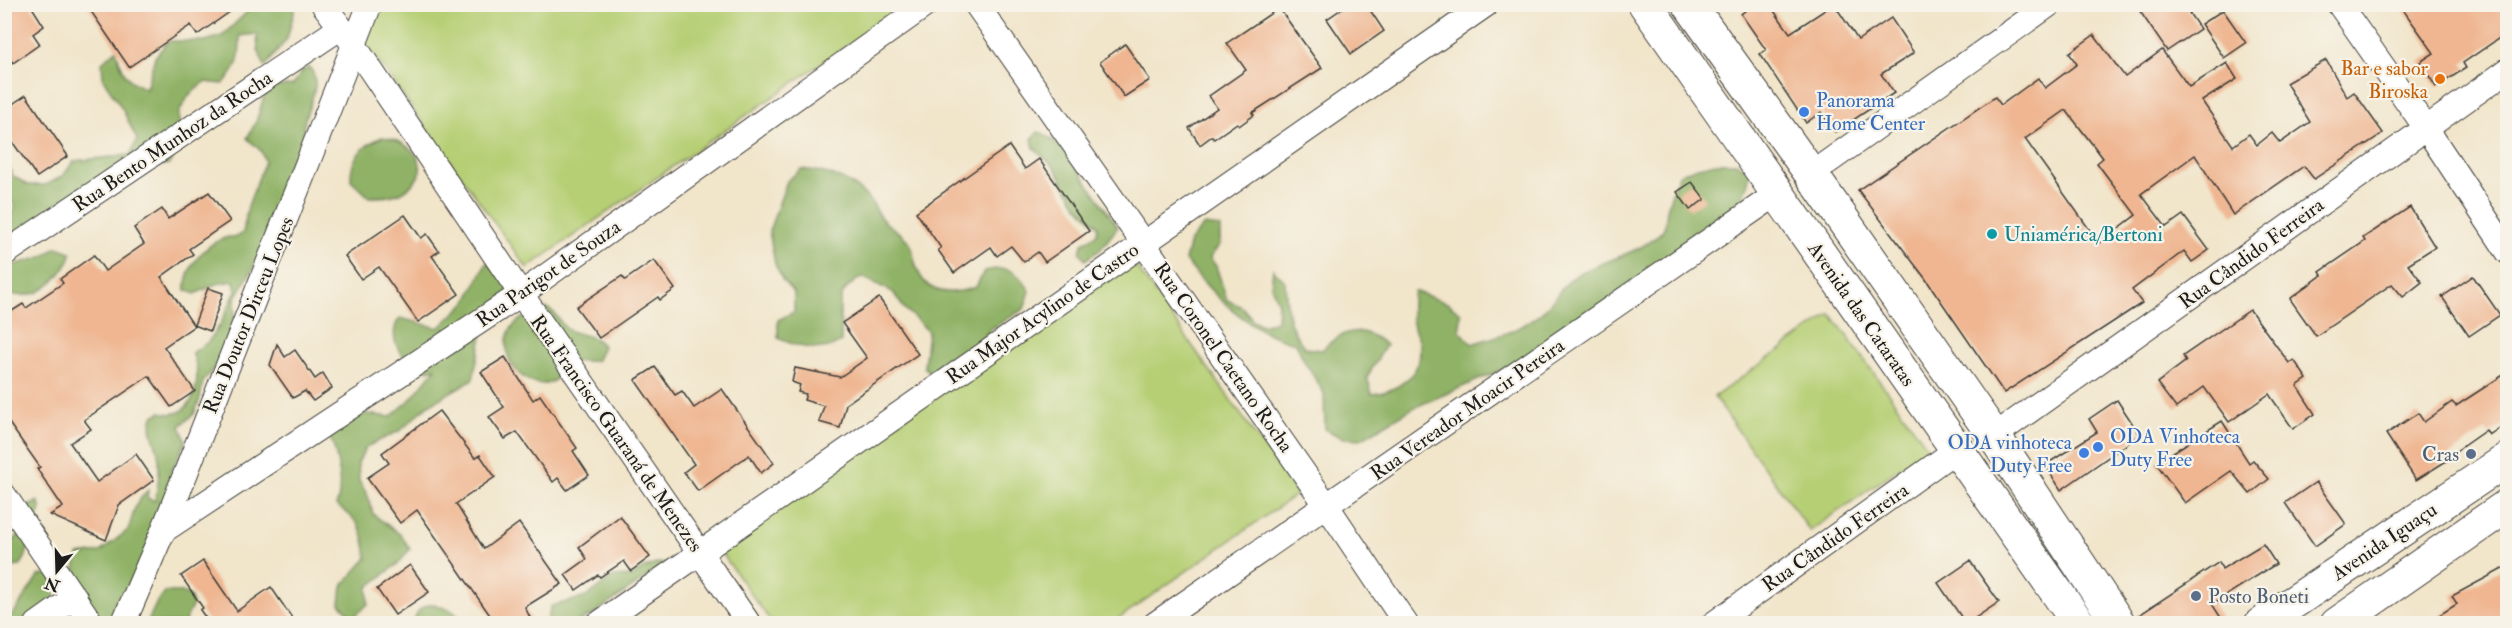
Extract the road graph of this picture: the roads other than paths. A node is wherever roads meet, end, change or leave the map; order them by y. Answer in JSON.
{"nodes":[{"id":1,"x":323,"y":4,"type":"edge"},
{"id":2,"x":370,"y":4,"type":"edge"},
{"id":3,"x":927,"y":4,"type":"edge"},
{"id":4,"x":976,"y":4,"type":"edge"},
{"id":5,"x":1487,"y":4,"type":"edge"},
{"id":6,"x":1645,"y":4,"type":"edge"},
{"id":7,"x":1689,"y":4,"type":"edge"},
{"id":8,"x":2050,"y":4,"type":"edge"},
{"id":9,"x":2339,"y":4,"type":"edge"},
{"id":10,"x":347,"y":36,"type":"junction"},
{"id":11,"x":2508,"y":70,"type":"edge"},
{"id":12,"x":2426,"y":128,"type":"junction"},
{"id":13,"x":1811,"y":174,"type":"junction"},
{"id":14,"x":1778,"y":193,"type":"junction"},
{"id":15,"x":1144,"y":242,"type":"junction"},
{"id":16,"x":2508,"y":252,"type":"edge"},
{"id":17,"x":4,"y":254,"type":"edge"},
{"id":18,"x":521,"y":294,"type":"junction"},
{"id":19,"x":1994,"y":436,"type":"junction"},
{"id":20,"x":1956,"y":450,"type":"junction"},
{"id":21,"x":2508,"y":459,"type":"edge"},
{"id":22,"x":4,"y":495,"type":"edge"},
{"id":23,"x":2508,"y":505,"type":"edge"},
{"id":24,"x":1328,"y":506,"type":"junction"},
{"id":25,"x":163,"y":531,"type":"junction"},
{"id":26,"x":700,"y":553,"type":"junction"},
{"id":27,"x":75,"y":597,"type":"junction"},
{"id":28,"x":37,"y":624,"type":"edge"},
{"id":29,"x":92,"y":624,"type":"edge"},
{"id":30,"x":123,"y":624,"type":"edge"},
{"id":31,"x":598,"y":624,"type":"edge"},
{"id":32,"x":749,"y":624,"type":"edge"},
{"id":33,"x":1155,"y":624,"type":"edge"},
{"id":34,"x":1406,"y":624,"type":"edge"},
{"id":35,"x":1713,"y":624,"type":"edge"},
{"id":36,"x":2079,"y":624,"type":"edge"},
{"id":37,"x":2119,"y":624,"type":"edge"},
{"id":38,"x":2261,"y":624,"type":"edge"},
{"id":39,"x":2337,"y":624,"type":"edge"}],
"edges":[{"from":1,"to":10,"type":"street","name":"Rua Francisco Guaraná de Menezes"},
{"from":2,"to":10,"type":"street","name":"Rua Doutor Dirceu Lopes"},
{"from":3,"to":18,"type":"street","name":"Rua Parigot de Souza"},
{"from":4,"to":15,"type":"street","name":"Rua Coronel Caetano Rocha"},
{"from":5,"to":15,"type":"street","name":"Rua Major Acylino de Castro"},
{"from":6,"to":14,"type":"main road","name":"Avenida das Cataratas"},
{"from":7,"to":13,"type":"main road","name":"Avenida das Cataratas"},
{"from":8,"to":13,"type":"street"},
{"from":9,"to":12,"type":"street"},
{"from":10,"to":17,"type":"street","name":"Rua Bento Munhoz da Rocha"},
{"from":10,"to":18,"type":"street","name":"Rua Francisco Guaraná de Menezes"},
{"from":10,"to":25,"type":"street","name":"Rua Doutor Dirceu Lopes"},
{"from":11,"to":12,"type":"street","name":"Rua Cândido Ferreira"},
{"from":12,"to":16,"type":"street"},
{"from":12,"to":19,"type":"street","name":"Rua Cândido Ferreira"},
{"from":13,"to":19,"type":"main road","name":"Avenida das Cataratas"},
{"from":14,"to":20,"type":"main road","name":"Avenida das Cataratas"},
{"from":14,"to":24,"type":"street","name":"Rua Vereador Moacir Pereira"},
{"from":15,"to":24,"type":"street","name":"Rua Coronel Caetano Rocha"},
{"from":15,"to":26,"type":"street","name":"Rua Major Acylino de Castro"},
{"from":18,"to":25,"type":"street","name":"Rua Parigot de Souza"},
{"from":18,"to":26,"type":"street","name":"Rua Francisco Guaraná de Menezes"},
{"from":19,"to":37,"type":"main road","name":"Avenida das Cataratas"},
{"from":20,"to":35,"type":"street","name":"Rua Cândido Ferreira"},
{"from":20,"to":36,"type":"main road","name":"Avenida das Cataratas"},
{"from":21,"to":38,"type":"main road","name":"Avenida Iguaçu"},
{"from":22,"to":27,"type":"street"},
{"from":23,"to":39,"type":"main road","name":"Avenida Iguaçu"},
{"from":24,"to":33,"type":"street","name":"Rua Vereador Moacir Pereira"},
{"from":24,"to":34,"type":"street","name":"Rua Coronel Caetano Rocha"},
{"from":25,"to":30,"type":"street","name":"Rua Doutor Dirceu Lopes"},
{"from":26,"to":31,"type":"street","name":"Rua Major Acylino de Castro"},
{"from":26,"to":32,"type":"street","name":"Rua Francisco Guaraná de Menezes"},
{"from":27,"to":28,"type":"street"},
{"from":27,"to":29,"type":"street"}]}
